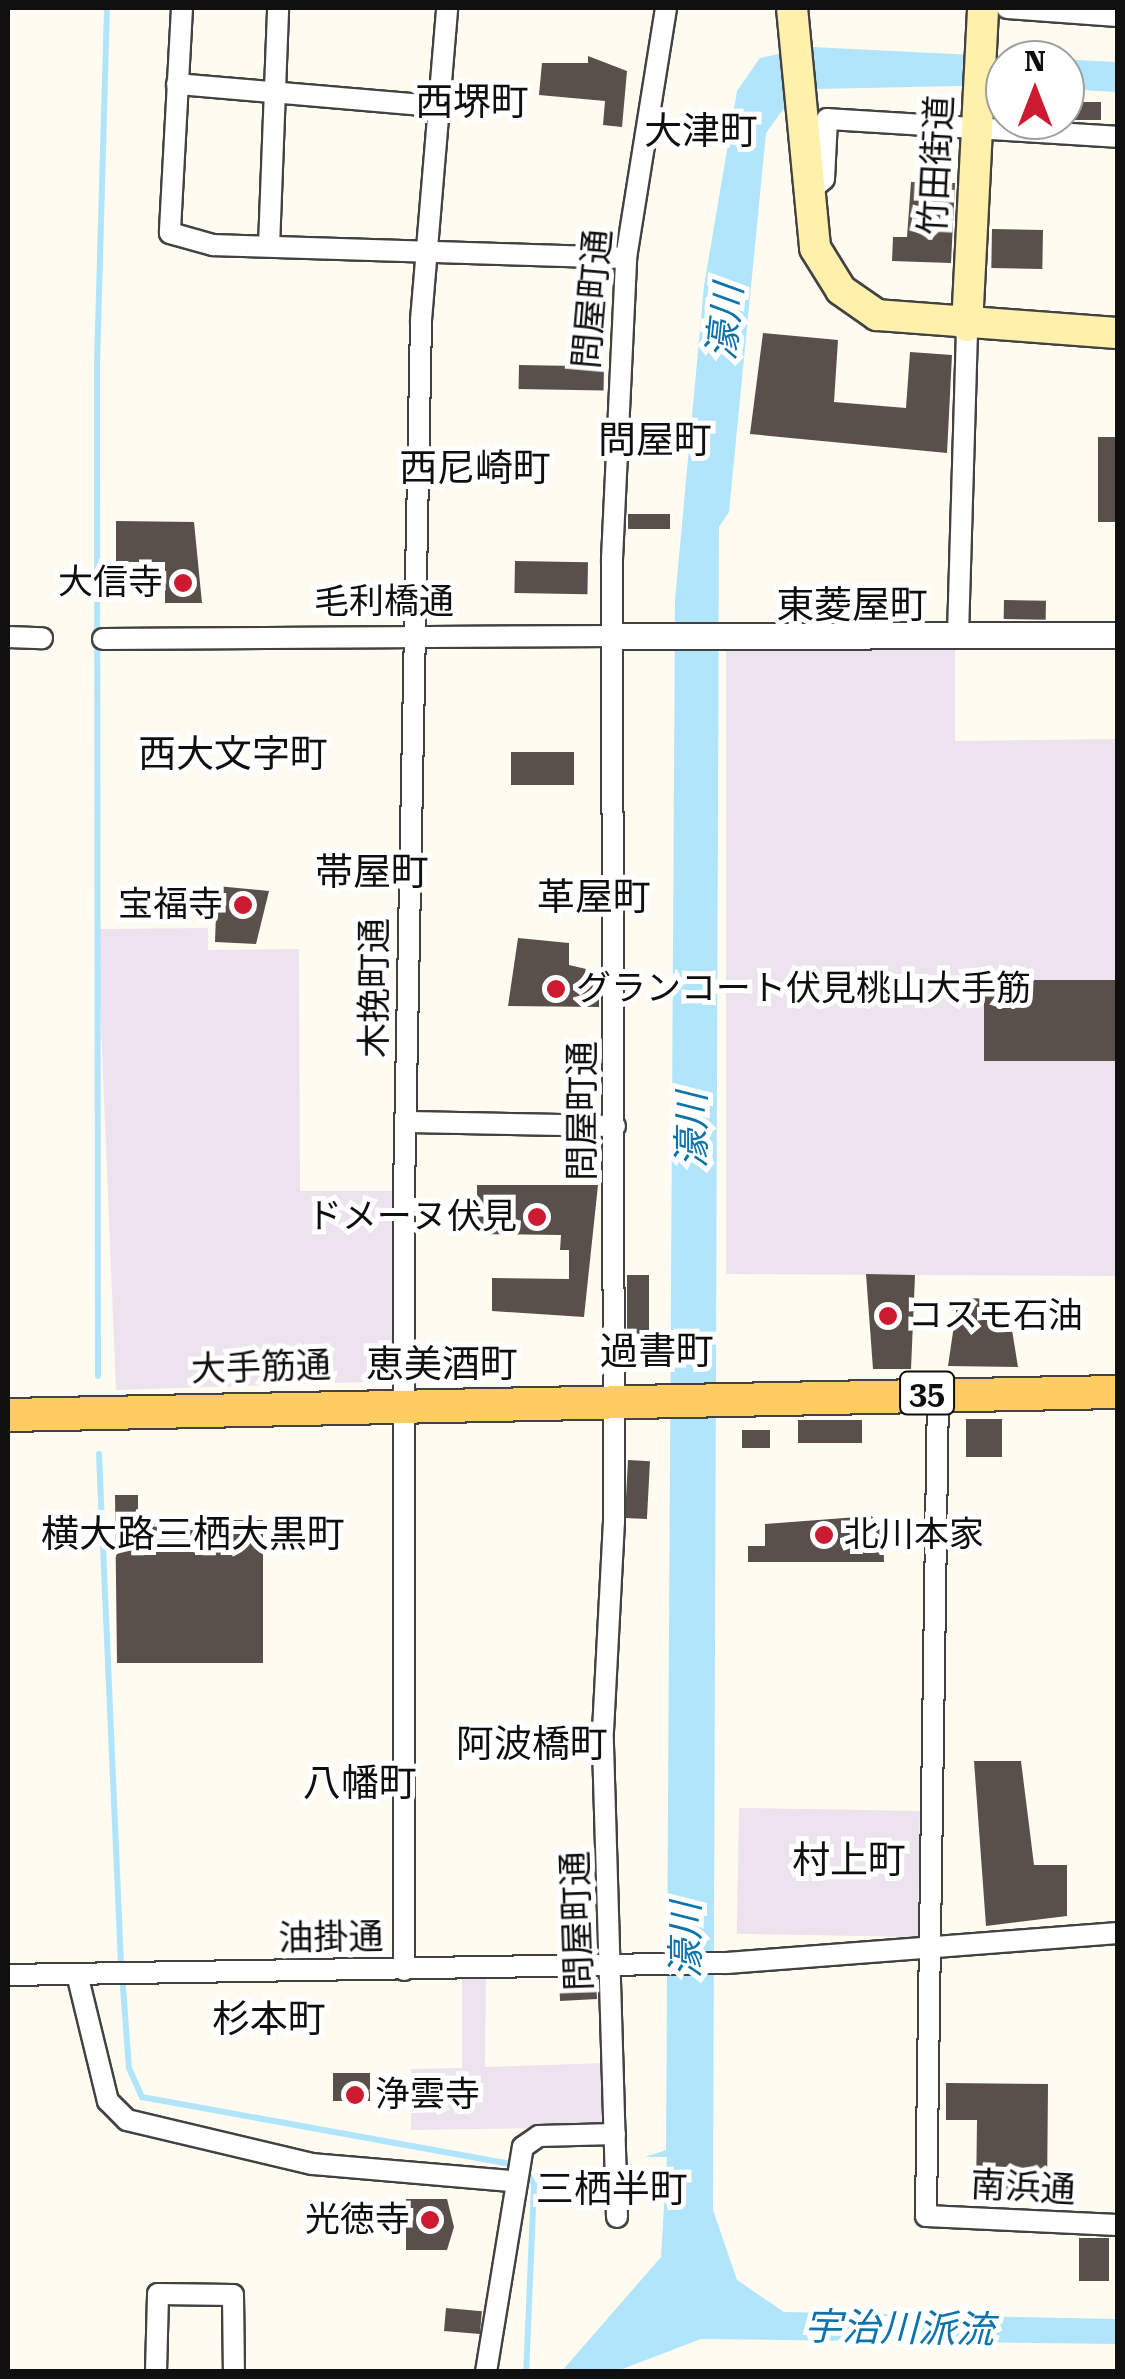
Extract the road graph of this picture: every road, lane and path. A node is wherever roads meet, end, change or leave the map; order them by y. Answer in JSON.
{"nodes":[{"id":1,"x":182,"y":8,"type":"edge"},
{"id":2,"x":278,"y":8,"type":"edge"},
{"id":3,"x":447,"y":8,"type":"edge"},
{"id":4,"x":666,"y":8,"type":"edge"},
{"id":5,"x":983,"y":8,"type":"edge"},
{"id":6,"x":1007,"y":8,"type":"edge"},
{"id":7,"x":1118,"y":16,"type":"edge"},
{"id":8,"x":793,"y":18,"type":"edge"},
{"id":9,"x":177,"y":84,"type":"junction"},
{"id":10,"x":274,"y":92,"type":"junction"},
{"id":11,"x":433,"y":106,"type":"junction"},
{"id":12,"x":977,"y":129,"type":"junction"},
{"id":13,"x":1118,"y":138,"type":"edge"},
{"id":14,"x":810,"y":191,"type":"junction"},
{"id":15,"x":270,"y":246,"type":"junction"},
{"id":16,"x":423,"y":249,"type":"junction"},
{"id":17,"x":626,"y":258,"type":"junction"},
{"id":18,"x":967,"y":326,"type":"junction"},
{"id":19,"x":1118,"y":333,"type":"edge"},
{"id":20,"x":958,"y":634,"type":"junction"},
{"id":21,"x":8,"y":636,"type":"edge"},
{"id":22,"x":614,"y":636,"type":"junction"},
{"id":23,"x":1118,"y":636,"type":"edge"},
{"id":24,"x":36,"y":637,"type":"dead end"},
{"id":25,"x":415,"y":637,"type":"junction"},
{"id":26,"x":103,"y":639,"type":"dead end"},
{"id":27,"x":406,"y":1122,"type":"junction"},
{"id":28,"x":615,"y":1126,"type":"junction"},
{"id":29,"x":1118,"y":1392,"type":"edge"},
{"id":30,"x":938,"y":1393,"type":"junction"},
{"id":31,"x":615,"y":1400,"type":"junction"},
{"id":32,"x":405,"y":1404,"type":"junction"},
{"id":33,"x":15,"y":1415,"type":"edge"},
{"id":34,"x":1118,"y":1933,"type":"edge"},
{"id":35,"x":929,"y":1946,"type":"junction"},
{"id":36,"x":612,"y":1964,"type":"junction"},
{"id":37,"x":404,"y":1970,"type":"junction"},
{"id":38,"x":77,"y":1974,"type":"junction"},
{"id":39,"x":12,"y":1975,"type":"edge"},
{"id":40,"x":615,"y":2134,"type":"junction"},
{"id":41,"x":514,"y":2171,"type":"junction"},
{"id":42,"x":618,"y":2217,"type":"dead end"},
{"id":43,"x":1118,"y":2225,"type":"edge"},
{"id":44,"x":156,"y":2372,"type":"edge"},
{"id":45,"x":234,"y":2372,"type":"edge"},
{"id":46,"x":486,"y":2372,"type":"edge"}],
"edges":[{"from":1,"to":9,"type":"street"},
{"from":2,"to":10,"type":"street"},
{"from":3,"to":11,"type":"street","name":"木挽町通"},
{"from":4,"to":17,"type":"street","name":"問屋町通"},
{"from":5,"to":12,"type":"main road","name":"竹田街道"},
{"from":6,"to":7,"type":"street"},
{"from":8,"to":14,"type":"main road"},
{"from":9,"to":10,"type":"street"},
{"from":9,"to":15,"type":"street"},
{"from":10,"to":11,"type":"street"},
{"from":10,"to":15,"type":"street"},
{"from":11,"to":16,"type":"street","name":"木挽町通"},
{"from":12,"to":13,"type":"street"},
{"from":12,"to":14,"type":"street"},
{"from":12,"to":18,"type":"main road","name":"竹田街道"},
{"from":14,"to":18,"type":"main road"},
{"from":15,"to":16,"type":"street"},
{"from":16,"to":17,"type":"street"},
{"from":16,"to":25,"type":"street","name":"木挽町通"},
{"from":17,"to":22,"type":"street","name":"問屋町通"},
{"from":18,"to":19,"type":"main road"},
{"from":18,"to":20,"type":"street"},
{"from":20,"to":22,"type":"street","name":"毛利橋通"},
{"from":20,"to":23,"type":"street"},
{"from":21,"to":24,"type":"street"},
{"from":22,"to":25,"type":"street","name":"毛利橋通"},
{"from":22,"to":28,"type":"street","name":"問屋町通"},
{"from":25,"to":26,"type":"street","name":"毛利橋通"},
{"from":25,"to":27,"type":"street","name":"木挽町通"},
{"from":27,"to":28,"type":"street"},
{"from":27,"to":32,"type":"street","name":"木挽町通"},
{"from":28,"to":31,"type":"street","name":"問屋町通"},
{"from":29,"to":30,"type":"main road","name":"大手筋通","number":"35"},
{"from":30,"to":31,"type":"main road","name":"大手筋通","number":"35"},
{"from":30,"to":35,"type":"street"},
{"from":31,"to":32,"type":"main road","name":"大手筋通","number":"35"},
{"from":31,"to":36,"type":"street","name":"問屋町通"},
{"from":32,"to":33,"type":"main road","name":"大手筋通","number":"35"},
{"from":32,"to":37,"type":"street","name":"木挽町通"},
{"from":34,"to":35,"type":"street"},
{"from":35,"to":36,"type":"street","name":"油掛通"},
{"from":35,"to":43,"type":"street","name":"南浜通"},
{"from":36,"to":37,"type":"street","name":"油掛通"},
{"from":36,"to":40,"type":"street","name":"問屋町通"},
{"from":37,"to":38,"type":"street","name":"油掛通"},
{"from":38,"to":39,"type":"street","name":"油掛通"},
{"from":38,"to":41,"type":"street"},
{"from":40,"to":41,"type":"street"},
{"from":40,"to":42,"type":"street","name":"問屋町通"},
{"from":41,"to":46,"type":"street"},
{"from":44,"to":45,"type":"street"}]}
